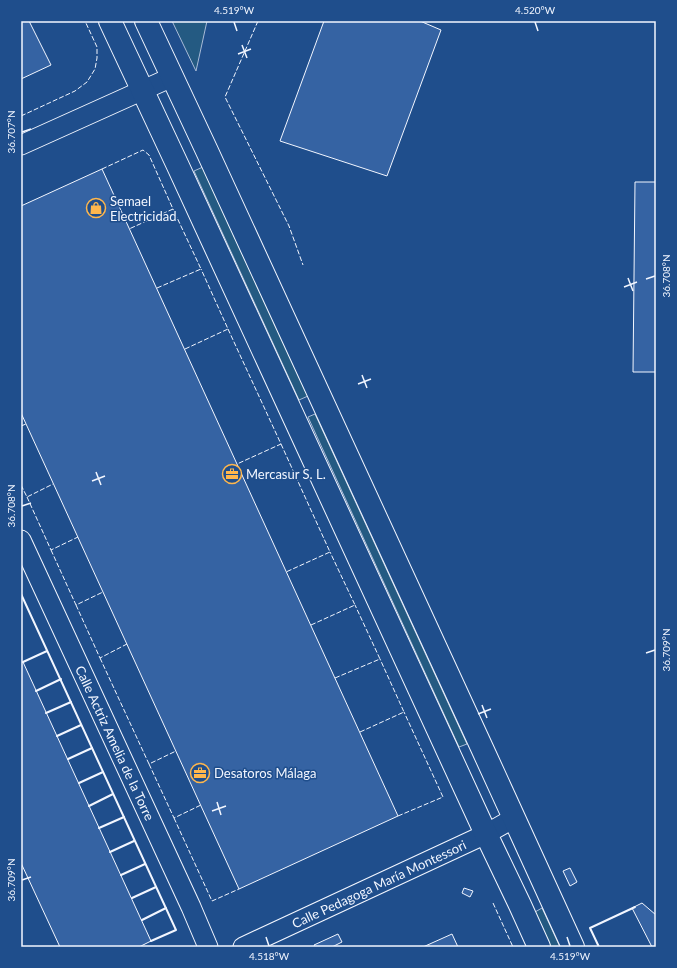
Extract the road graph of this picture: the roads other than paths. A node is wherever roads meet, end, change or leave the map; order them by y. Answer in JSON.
{"nodes":[{"id":1,"x":110,"y":21,"type":"edge"},
{"id":2,"x":146,"y":21,"type":"edge"},
{"id":3,"x":172,"y":77,"type":"junction"},
{"id":4,"x":142,"y":90,"type":"junction"},
{"id":5,"x":21,"y":146,"type":"edge"},
{"id":6,"x":21,"y":540,"type":"edge"},
{"id":7,"x":514,"y":818,"type":"junction"},
{"id":8,"x":486,"y":834,"type":"junction"},
{"id":9,"x":208,"y":947,"type":"edge"},
{"id":10,"x":243,"y":947,"type":"edge"},
{"id":11,"x":539,"y":947,"type":"edge"},
{"id":12,"x":573,"y":947,"type":"edge"}],
"edges":[{"from":1,"to":4,"type":"street"},
{"from":2,"to":3,"type":"street"},
{"from":3,"to":4,"type":"street"},
{"from":3,"to":7,"type":"street"},
{"from":4,"to":5,"type":"street"},
{"from":4,"to":8,"type":"street"},
{"from":6,"to":9,"type":"street","name":"Calle Actriz Amelia de la Torre"},
{"from":7,"to":8,"type":"street","name":"Calle Pedagoga María Montessori"},
{"from":7,"to":12,"type":"street"},
{"from":8,"to":10,"type":"street","name":"Calle Pedagoga María Montessori"},
{"from":8,"to":11,"type":"street"}]}
